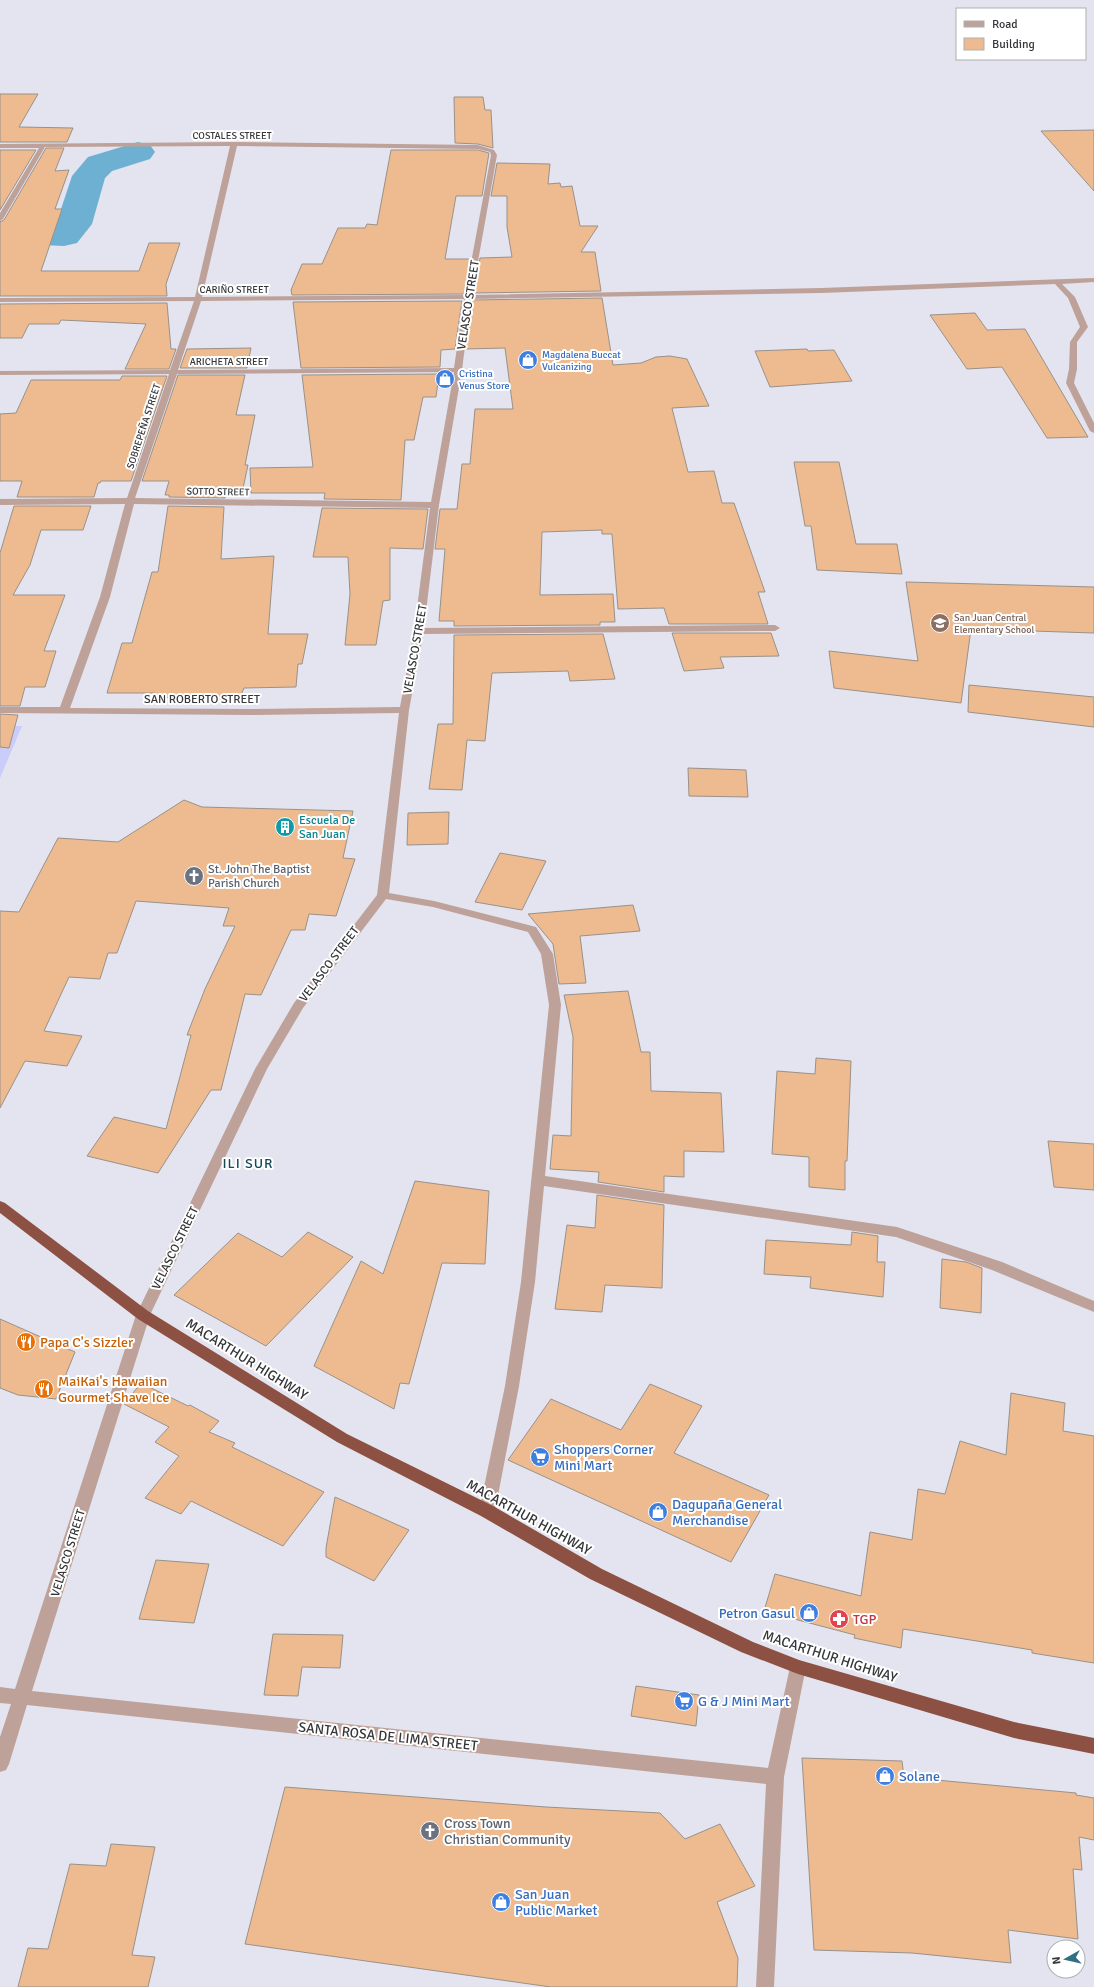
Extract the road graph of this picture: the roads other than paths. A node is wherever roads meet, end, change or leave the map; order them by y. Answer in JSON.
{"nodes":[{"id":1,"x":234,"y":144,"type":"junction"},
{"id":2,"x":0,"y":146,"type":"edge"},
{"id":3,"x":42,"y":147,"type":"junction"},
{"id":4,"x":464,"y":147,"type":"joint"},
{"id":5,"x":0,"y":219,"type":"edge"},
{"id":6,"x":1094,"y":280,"type":"edge"},
{"id":7,"x":1057,"y":282,"type":"junction"},
{"id":8,"x":468,"y":298,"type":"junction"},
{"id":9,"x":198,"y":299,"type":"junction"},
{"id":10,"x":0,"y":300,"type":"edge"},
{"id":11,"x":458,"y":370,"type":"junction"},
{"id":12,"x":173,"y":372,"type":"junction"},
{"id":13,"x":0,"y":374,"type":"edge"},
{"id":14,"x":1094,"y":432,"type":"edge"},
{"id":15,"x":130,"y":501,"type":"junction"},
{"id":16,"x":0,"y":502,"type":"edge"},
{"id":17,"x":435,"y":505,"type":"junction"},
{"id":18,"x":775,"y":628,"type":"dead end"},
{"id":19,"x":420,"y":631,"type":"junction"},
{"id":20,"x":0,"y":710,"type":"edge"},
{"id":21,"x":404,"y":710,"type":"junction"},
{"id":22,"x":64,"y":711,"type":"junction"},
{"id":23,"x":383,"y":895,"type":"junction"},
{"id":24,"x":537,"y":1180,"type":"junction"},
{"id":25,"x":0,"y":1206,"type":"edge"},
{"id":26,"x":1094,"y":1307,"type":"edge"},
{"id":27,"x":143,"y":1315,"type":"junction"},
{"id":28,"x":487,"y":1511,"type":"junction"},
{"id":29,"x":798,"y":1667,"type":"junction"},
{"id":30,"x":0,"y":1695,"type":"edge"},
{"id":31,"x":23,"y":1697,"type":"junction"},
{"id":32,"x":1094,"y":1746,"type":"edge"},
{"id":33,"x":0,"y":1764,"type":"edge"},
{"id":34,"x":775,"y":1777,"type":"junction"},
{"id":35,"x":765,"y":1987,"type":"edge"}],
"edges":[{"from":1,"to":3,"type":"street","name":"COSTALES STREET"},
{"from":1,"to":4,"type":"street","name":"COSTALES STREET"},
{"from":1,"to":9,"type":"street","name":"SOBREPEÑA STREET"},
{"from":2,"to":3,"type":"street","name":"COSTALES STREET"},
{"from":3,"to":5,"type":"street"},
{"from":4,"to":8,"type":"street","name":"VELASCO STREET"},
{"from":6,"to":7,"type":"street","name":"CARIÑO STREET"},
{"from":7,"to":8,"type":"street","name":"CARIÑO STREET"},
{"from":7,"to":14,"type":"street"},
{"from":8,"to":9,"type":"street","name":"CARIÑO STREET"},
{"from":8,"to":11,"type":"street","name":"VELASCO STREET"},
{"from":9,"to":10,"type":"street","name":"CARIÑO STREET"},
{"from":9,"to":12,"type":"street","name":"SOBREPEÑA STREET"},
{"from":11,"to":12,"type":"street","name":"ARICHETA STREET"},
{"from":11,"to":17,"type":"street","name":"VELASCO STREET"},
{"from":12,"to":13,"type":"street","name":"ARICHETA STREET"},
{"from":12,"to":15,"type":"street","name":"SOBREPEÑA STREET"},
{"from":15,"to":16,"type":"street","name":"SOTTO STREET"},
{"from":15,"to":17,"type":"street","name":"SOTTO STREET"},
{"from":15,"to":22,"type":"street","name":"SOBREPEÑA STREET"},
{"from":17,"to":19,"type":"street","name":"VELASCO STREET"},
{"from":18,"to":19,"type":"street"},
{"from":19,"to":21,"type":"street","name":"VELASCO STREET"},
{"from":20,"to":22,"type":"street","name":"SAN ROBERTO STREET"},
{"from":21,"to":22,"type":"street","name":"SAN ROBERTO STREET"},
{"from":21,"to":23,"type":"street","name":"VELASCO STREET"},
{"from":23,"to":24,"type":"street"},
{"from":23,"to":27,"type":"street","name":"VELASCO STREET"},
{"from":24,"to":26,"type":"street"},
{"from":24,"to":28,"type":"street"},
{"from":25,"to":27,"type":"highway","name":"MACARTHUR HIGHWAY"},
{"from":27,"to":28,"type":"highway","name":"MACARTHUR HIGHWAY"},
{"from":27,"to":31,"type":"street","name":"VELASCO STREET"},
{"from":28,"to":29,"type":"highway","name":"MACARTHUR HIGHWAY"},
{"from":29,"to":32,"type":"highway","name":"MACARTHUR HIGHWAY"},
{"from":29,"to":34,"type":"street"},
{"from":30,"to":31,"type":"street","name":"SANTA ROSA DE LIMA STREET"},
{"from":31,"to":33,"type":"street","name":"VELASCO STREET"},
{"from":31,"to":34,"type":"street","name":"SANTA ROSA DE LIMA STREET"},
{"from":34,"to":35,"type":"street"}]}
